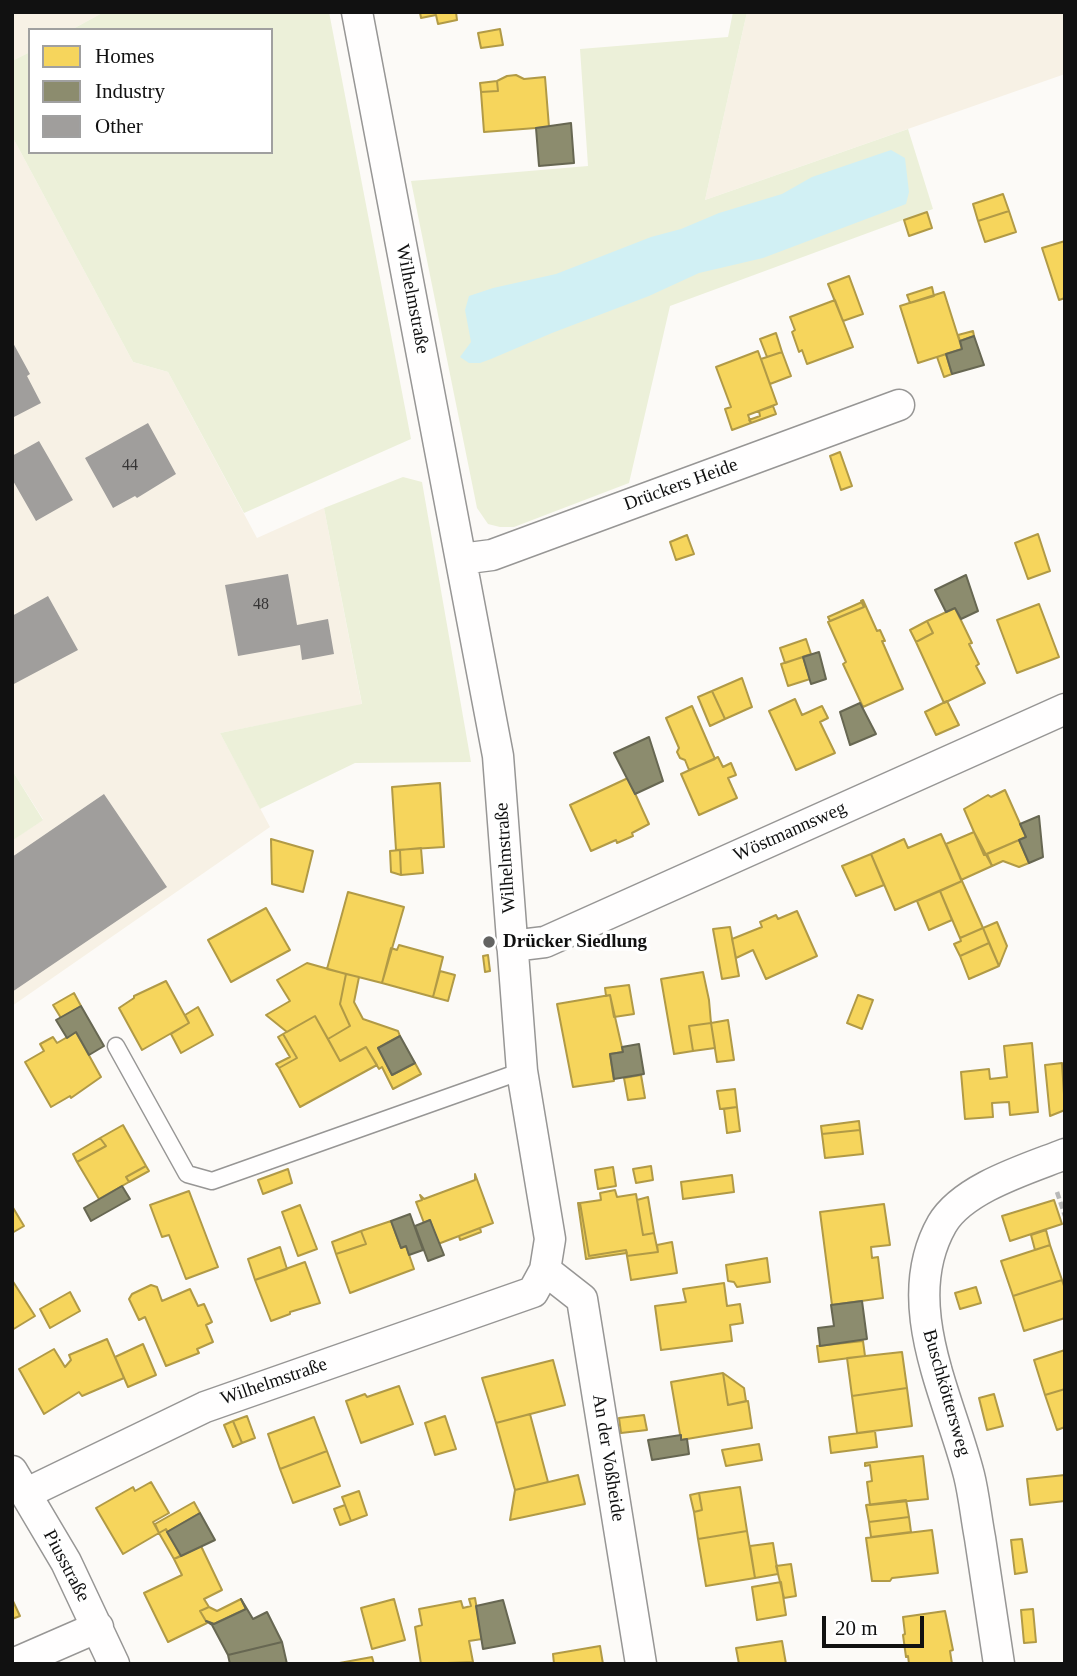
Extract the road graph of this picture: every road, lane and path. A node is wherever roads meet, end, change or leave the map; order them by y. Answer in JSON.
{"nodes":[{"id":1,"x":357,"y":12,"type":"edge"},
{"id":2,"x":899,"y":405,"type":"dead end"},
{"id":3,"x":461,"y":559,"type":"junction"},
{"id":4,"x":1065,"y":709,"type":"edge"},
{"id":5,"x":512,"y":946,"type":"junction"},
{"id":6,"x":116,"y":1045,"type":"dead end"},
{"id":7,"x":522,"y":1071,"type":"junction"},
{"id":8,"x":1065,"y":1154,"type":"edge"},
{"id":9,"x":545,"y":1270,"type":"junction"},
{"id":10,"x":19,"y":1482,"type":"edge"},
{"id":11,"x":98,"y":1627,"type":"junction"},
{"id":12,"x":13,"y":1664,"type":"edge"},
{"id":13,"x":114,"y":1664,"type":"edge"},
{"id":14,"x":641,"y":1664,"type":"edge"},
{"id":15,"x":999,"y":1664,"type":"edge"}],
"edges":[{"from":1,"to":3,"type":"street","name":"Wilhelmstraße"},
{"from":2,"to":3,"type":"street","name":"Drückers Heide"},
{"from":3,"to":5,"type":"street","name":"Wilhelmstraße"},
{"from":4,"to":5,"type":"street","name":"Wöstmannsweg"},
{"from":5,"to":7,"type":"street","name":"Wilhelmstraße"},
{"from":6,"to":7,"type":"lane"},
{"from":7,"to":9,"type":"street","name":"Wilhelmstraße"},
{"from":8,"to":15,"type":"street","name":"Buschköttersweg"},
{"from":9,"to":10,"type":"street","name":"Wilhelmstraße"},
{"from":9,"to":14,"type":"street","name":"An der Voßheide"},
{"from":10,"to":11,"type":"street","name":"Piusstraße"},
{"from":11,"to":12,"type":"street"},
{"from":11,"to":13,"type":"street","name":"Piusstraße"}]}
